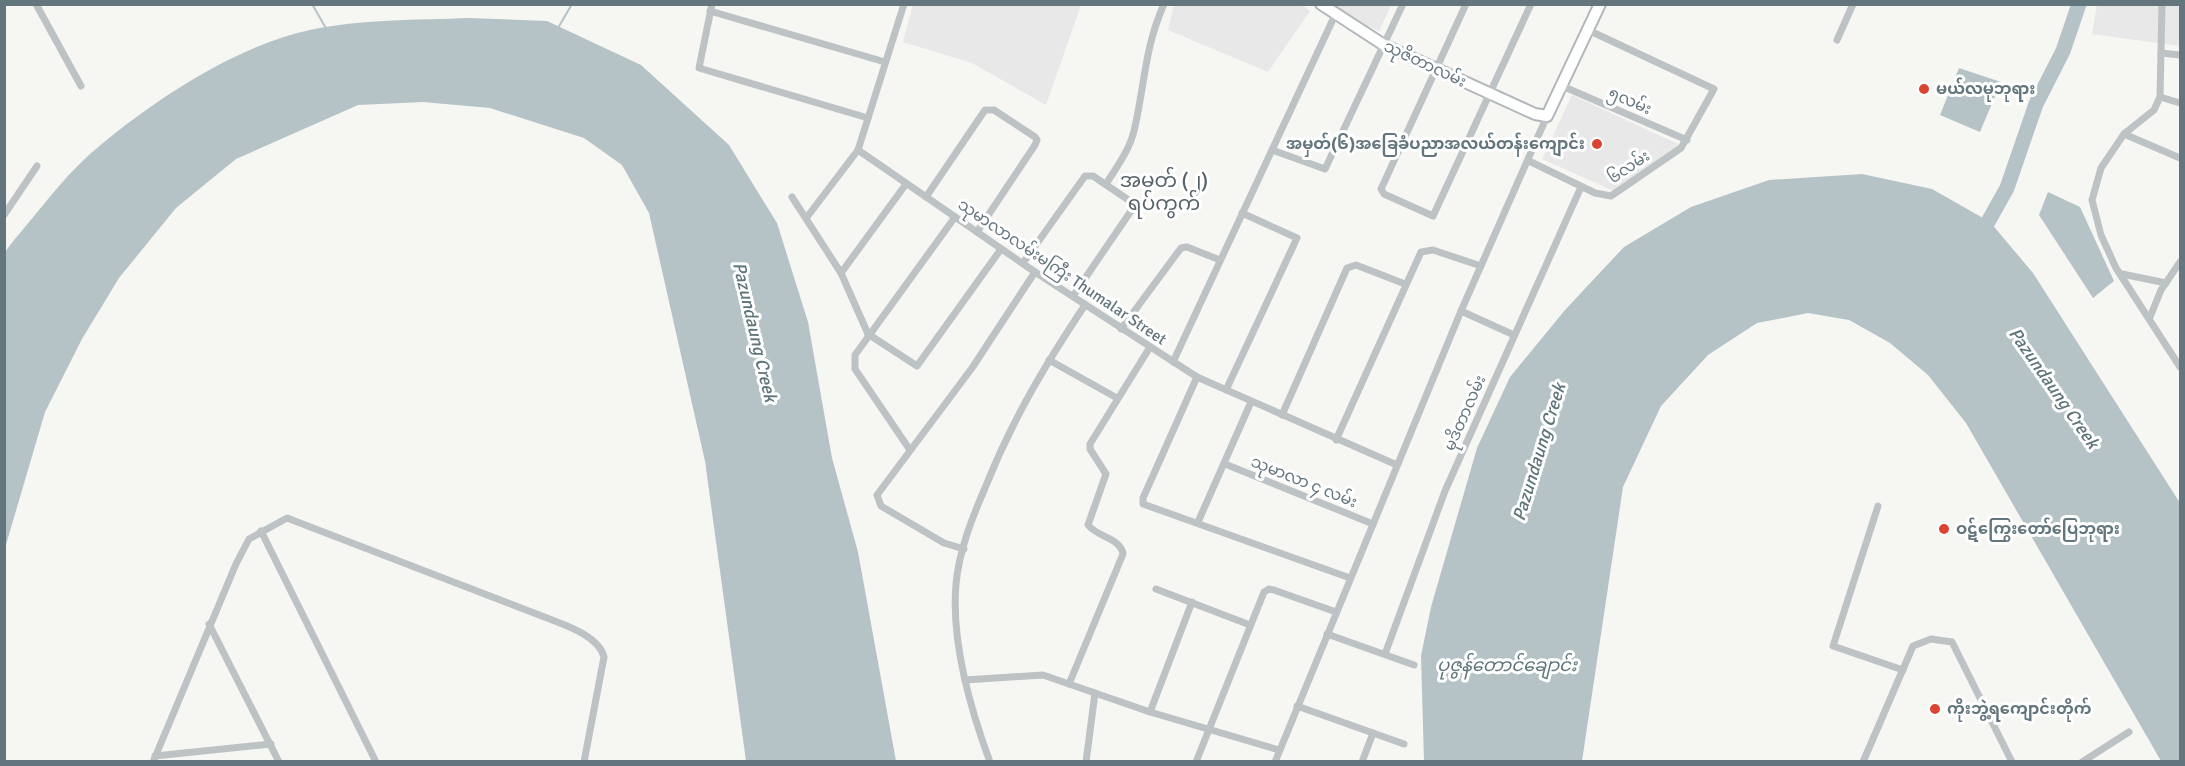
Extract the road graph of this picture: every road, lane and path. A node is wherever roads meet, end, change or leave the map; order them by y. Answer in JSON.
{"nodes":[{"id":1,"x":36,"y":4,"type":"edge"},
{"id":2,"x":904,"y":4,"type":"edge"},
{"id":3,"x":1164,"y":4,"type":"edge"},
{"id":4,"x":1321,"y":4,"type":"edge"},
{"id":5,"x":1403,"y":4,"type":"edge"},
{"id":6,"x":1466,"y":4,"type":"edge"},
{"id":7,"x":1531,"y":4,"type":"edge"},
{"id":8,"x":1600,"y":4,"type":"edge"},
{"id":9,"x":1853,"y":4,"type":"edge"},
{"id":10,"x":2162,"y":4,"type":"edge"},
{"id":11,"x":711,"y":8,"type":"edge"},
{"id":12,"x":1335,"y":15,"type":"junction"},
{"id":13,"x":1588,"y":30,"type":"junction"},
{"id":14,"x":1837,"y":40,"type":"dead end"},
{"id":15,"x":1384,"y":45,"type":"junction"},
{"id":16,"x":2161,"y":53,"type":"junction"},
{"id":17,"x":2181,"y":55,"type":"edge"},
{"id":18,"x":885,"y":62,"type":"junction"},
{"id":19,"x":1437,"y":70,"type":"junction"},
{"id":20,"x":81,"y":86,"type":"dead end"},
{"id":21,"x":1562,"y":86,"type":"junction"},
{"id":22,"x":1490,"y":94,"type":"junction"},
{"id":23,"x":2160,"y":97,"type":"junction"},
{"id":24,"x":2181,"y":103,"type":"edge"},
{"id":25,"x":1547,"y":116,"type":"junction"},
{"id":26,"x":868,"y":118,"type":"junction"},
{"id":27,"x":2124,"y":134,"type":"junction"},
{"id":28,"x":1688,"y":140,"type":"junction"},
{"id":29,"x":858,"y":150,"type":"junction"},
{"id":30,"x":1272,"y":150,"type":"junction"},
{"id":31,"x":2181,"y":158,"type":"edge"},
{"id":32,"x":1529,"y":161,"type":"junction"},
{"id":33,"x":37,"y":166,"type":"dead end"},
{"id":34,"x":906,"y":184,"type":"junction"},
{"id":35,"x":1106,"y":184,"type":"junction"},
{"id":36,"x":1581,"y":187,"type":"junction"},
{"id":37,"x":792,"y":197,"type":"dead end"},
{"id":38,"x":926,"y":197,"type":"junction"},
{"id":39,"x":1242,"y":213,"type":"junction"},
{"id":40,"x":4,"y":215,"type":"edge"},
{"id":41,"x":807,"y":217,"type":"junction"},
{"id":42,"x":954,"y":217,"type":"junction"},
{"id":43,"x":977,"y":232,"type":"junction"},
{"id":44,"x":1001,"y":249,"type":"junction"},
{"id":45,"x":1220,"y":260,"type":"junction"},
{"id":46,"x":2181,"y":262,"type":"edge"},
{"id":47,"x":1023,"y":263,"type":"junction"},
{"id":48,"x":1481,"y":266,"type":"junction"},
{"id":49,"x":1035,"y":272,"type":"junction"},
{"id":50,"x":841,"y":273,"type":"junction"},
{"id":51,"x":2122,"y":274,"type":"junction"},
{"id":52,"x":2166,"y":283,"type":"junction"},
{"id":53,"x":1405,"y":284,"type":"junction"},
{"id":54,"x":1074,"y":296,"type":"junction"},
{"id":55,"x":1085,"y":304,"type":"junction"},
{"id":56,"x":1461,"y":311,"type":"junction"},
{"id":57,"x":2150,"y":317,"type":"junction"},
{"id":58,"x":1121,"y":329,"type":"junction"},
{"id":59,"x":868,"y":334,"type":"junction"},
{"id":60,"x":1514,"y":335,"type":"junction"},
{"id":61,"x":1150,"y":347,"type":"junction"},
{"id":62,"x":1049,"y":360,"type":"junction"},
{"id":63,"x":1173,"y":363,"type":"junction"},
{"id":64,"x":2181,"y":367,"type":"edge"},
{"id":65,"x":1197,"y":377,"type":"junction"},
{"id":66,"x":1226,"y":390,"type":"junction"},
{"id":67,"x":1117,"y":398,"type":"junction"},
{"id":68,"x":1251,"y":402,"type":"junction"},
{"id":69,"x":1282,"y":416,"type":"junction"},
{"id":70,"x":1336,"y":440,"type":"junction"},
{"id":71,"x":910,"y":450,"type":"junction"},
{"id":72,"x":1225,"y":465,"type":"junction"},
{"id":73,"x":1397,"y":465,"type":"junction"},
{"id":74,"x":1878,"y":506,"type":"dead end"},
{"id":75,"x":1198,"y":522,"type":"junction"},
{"id":76,"x":1373,"y":524,"type":"junction"},
{"id":77,"x":261,"y":531,"type":"junction"},
{"id":78,"x":964,"y":549,"type":"junction"},
{"id":79,"x":1350,"y":579,"type":"junction"},
{"id":80,"x":1156,"y":589,"type":"dead end"},
{"id":81,"x":1192,"y":602,"type":"junction"},
{"id":82,"x":1336,"y":612,"type":"junction"},
{"id":83,"x":209,"y":624,"type":"junction"},
{"id":84,"x":1250,"y":625,"type":"junction"},
{"id":85,"x":1327,"y":634,"type":"junction"},
{"id":86,"x":1385,"y":654,"type":"junction"},
{"id":87,"x":1414,"y":664,"type":"dead end"},
{"id":88,"x":1903,"y":670,"type":"junction"},
{"id":89,"x":965,"y":680,"type":"junction"},
{"id":90,"x":1069,"y":684,"type":"junction"},
{"id":91,"x":1095,"y":693,"type":"junction"},
{"id":92,"x":1297,"y":706,"type":"junction"},
{"id":93,"x":1150,"y":712,"type":"junction"},
{"id":94,"x":1210,"y":729,"type":"junction"},
{"id":95,"x":2129,"y":732,"type":"dead end"},
{"id":96,"x":1373,"y":733,"type":"junction"},
{"id":97,"x":270,"y":744,"type":"junction"},
{"id":98,"x":1404,"y":744,"type":"dead end"},
{"id":99,"x":1279,"y":750,"type":"junction"},
{"id":100,"x":154,"y":759,"type":"edge"},
{"id":101,"x":279,"y":762,"type":"edge"},
{"id":102,"x":376,"y":762,"type":"edge"},
{"id":103,"x":584,"y":762,"type":"edge"},
{"id":104,"x":990,"y":762,"type":"edge"},
{"id":105,"x":1086,"y":762,"type":"edge"},
{"id":106,"x":1196,"y":762,"type":"edge"},
{"id":107,"x":1275,"y":762,"type":"edge"},
{"id":108,"x":1362,"y":762,"type":"edge"},
{"id":109,"x":1863,"y":762,"type":"edge"},
{"id":110,"x":2012,"y":762,"type":"edge"},
{"id":111,"x":2082,"y":762,"type":"edge"}],
"edges":[{"from":1,"to":20,"type":"street"},
{"from":2,"to":18,"type":"street"},
{"from":3,"to":35,"type":"street"},
{"from":4,"to":12,"type":"main road","name":"သုဇိတာလမ်း"},
{"from":5,"to":15,"type":"street"},
{"from":6,"to":19,"type":"street"},
{"from":7,"to":22,"type":"street"},
{"from":8,"to":13,"type":"main road"},
{"from":9,"to":14,"type":"street"},
{"from":10,"to":16,"type":"street"},
{"from":11,"to":18,"type":"street"},
{"from":11,"to":26,"type":"street"},
{"from":12,"to":15,"type":"main road","name":"သုဇိတာလမ်း"},
{"from":12,"to":30,"type":"street"},
{"from":13,"to":21,"type":"main road"},
{"from":13,"to":28,"type":"street","name":"၆လမ်း"},
{"from":15,"to":19,"type":"main road","name":"သုဇိတာလမ်း"},
{"from":15,"to":30,"type":"street"},
{"from":16,"to":17,"type":"street"},
{"from":16,"to":23,"type":"street"},
{"from":18,"to":26,"type":"street"},
{"from":19,"to":22,"type":"main road","name":"သုဇိတာလမ်း"},
{"from":19,"to":22,"type":"street"},
{"from":21,"to":25,"type":"main road"},
{"from":21,"to":28,"type":"street","name":"၅လမ်း"},
{"from":22,"to":25,"type":"main road","name":"သုဇိတာလမ်း"},
{"from":23,"to":24,"type":"street"},
{"from":23,"to":27,"type":"street"},
{"from":25,"to":32,"type":"street"},
{"from":26,"to":29,"type":"street"},
{"from":27,"to":31,"type":"street"},
{"from":27,"to":51,"type":"street"},
{"from":28,"to":36,"type":"street","name":"၆လမ်း"},
{"from":29,"to":34,"type":"street","name":"သုမာလာလမ်းမကြီး Thumalar Street"},
{"from":29,"to":41,"type":"street"},
{"from":30,"to":39,"type":"street"},
{"from":32,"to":36,"type":"street","name":"၆လမ်း"},
{"from":32,"to":48,"type":"street"},
{"from":33,"to":40,"type":"street"},
{"from":34,"to":38,"type":"street","name":"သုမာလာလမ်းမကြီး Thumalar Street"},
{"from":34,"to":50,"type":"street"},
{"from":35,"to":47,"type":"street"},
{"from":35,"to":54,"type":"street"},
{"from":36,"to":60,"type":"street","name":"မုဒိတာလမ်း"},
{"from":37,"to":41,"type":"street"},
{"from":38,"to":42,"type":"street","name":"သုမာလာလမ်းမကြီး Thumalar Street"},
{"from":38,"to":43,"type":"street"},
{"from":39,"to":45,"type":"street"},
{"from":39,"to":66,"type":"street"},
{"from":41,"to":50,"type":"street"},
{"from":42,"to":43,"type":"street","name":"သုမာလာလမ်းမကြီး Thumalar Street"},
{"from":42,"to":59,"type":"street"},
{"from":43,"to":44,"type":"street","name":"သုမာလာလမ်းမကြီး Thumalar Street"},
{"from":44,"to":47,"type":"street","name":"သုမာလာလမ်းမကြီး Thumalar Street"},
{"from":44,"to":59,"type":"street"},
{"from":45,"to":58,"type":"street"},
{"from":45,"to":63,"type":"street"},
{"from":46,"to":52,"type":"street"},
{"from":47,"to":49,"type":"street","name":"သုမာလာလမ်းမကြီး Thumalar Street"},
{"from":48,"to":53,"type":"street"},
{"from":48,"to":56,"type":"street"},
{"from":49,"to":54,"type":"street","name":"သုမာလာလမ်းမကြီး Thumalar Street"},
{"from":49,"to":71,"type":"street"},
{"from":50,"to":59,"type":"street"},
{"from":51,"to":52,"type":"street"},
{"from":51,"to":57,"type":"street"},
{"from":52,"to":57,"type":"street"},
{"from":53,"to":69,"type":"street"},
{"from":53,"to":70,"type":"street"},
{"from":54,"to":55,"type":"street","name":"သုမာလာလမ်းမကြီး Thumalar Street"},
{"from":55,"to":58,"type":"street","name":"သုမာလာလမ်းမကြီး Thumalar Street"},
{"from":55,"to":62,"type":"street"},
{"from":56,"to":60,"type":"street"},
{"from":56,"to":73,"type":"street"},
{"from":57,"to":64,"type":"street"},
{"from":58,"to":61,"type":"street","name":"သုမာလာလမ်းမကြီး Thumalar Street"},
{"from":59,"to":71,"type":"street"},
{"from":60,"to":86,"type":"street","name":"မုဒိတာလမ်း"},
{"from":61,"to":63,"type":"street","name":"သုမာလာလမ်းမကြီး Thumalar Street"},
{"from":61,"to":67,"type":"street"},
{"from":62,"to":67,"type":"street"},
{"from":62,"to":78,"type":"street"},
{"from":63,"to":65,"type":"street","name":"သုမာလာလမ်းမကြီး Thumalar Street"},
{"from":65,"to":66,"type":"street","name":"သုမာလာလမ်းမကြီး Thumalar Street"},
{"from":65,"to":75,"type":"street"},
{"from":66,"to":68,"type":"street","name":"သုမာလာလမ်းမကြီး Thumalar Street"},
{"from":67,"to":90,"type":"street"},
{"from":68,"to":69,"type":"street","name":"သုမာလာလမ်းမကြီး Thumalar Street"},
{"from":68,"to":72,"type":"street"},
{"from":69,"to":70,"type":"street","name":"သုမာလာလမ်းမကြီး Thumalar Street"},
{"from":70,"to":73,"type":"street","name":"သုမာလာလမ်းမကြီး Thumalar Street"},
{"from":71,"to":78,"type":"street"},
{"from":72,"to":75,"type":"street"},
{"from":72,"to":76,"type":"street","name":"သုမာလာ ၄ လမ်း"},
{"from":73,"to":76,"type":"street"},
{"from":74,"to":88,"type":"street"},
{"from":75,"to":79,"type":"street"},
{"from":76,"to":79,"type":"street"},
{"from":77,"to":83,"type":"street"},
{"from":77,"to":102,"type":"street"},
{"from":77,"to":103,"type":"street"},
{"from":78,"to":89,"type":"street"},
{"from":79,"to":82,"type":"street"},
{"from":80,"to":81,"type":"street"},
{"from":81,"to":84,"type":"street"},
{"from":81,"to":93,"type":"street"},
{"from":82,"to":84,"type":"street"},
{"from":82,"to":85,"type":"street"},
{"from":83,"to":97,"type":"street"},
{"from":83,"to":100,"type":"street"},
{"from":84,"to":94,"type":"street"},
{"from":85,"to":86,"type":"street"},
{"from":85,"to":92,"type":"street"},
{"from":86,"to":87,"type":"street"},
{"from":88,"to":109,"type":"street"},
{"from":88,"to":110,"type":"street"},
{"from":89,"to":90,"type":"street"},
{"from":89,"to":104,"type":"street"},
{"from":90,"to":91,"type":"street"},
{"from":91,"to":93,"type":"street"},
{"from":91,"to":105,"type":"street"},
{"from":92,"to":96,"type":"street"},
{"from":92,"to":99,"type":"street"},
{"from":93,"to":94,"type":"street"},
{"from":94,"to":99,"type":"street"},
{"from":94,"to":106,"type":"street"},
{"from":95,"to":111,"type":"street"},
{"from":96,"to":98,"type":"street"},
{"from":96,"to":108,"type":"street"},
{"from":97,"to":100,"type":"street"},
{"from":97,"to":101,"type":"street"},
{"from":99,"to":107,"type":"street"}]}
